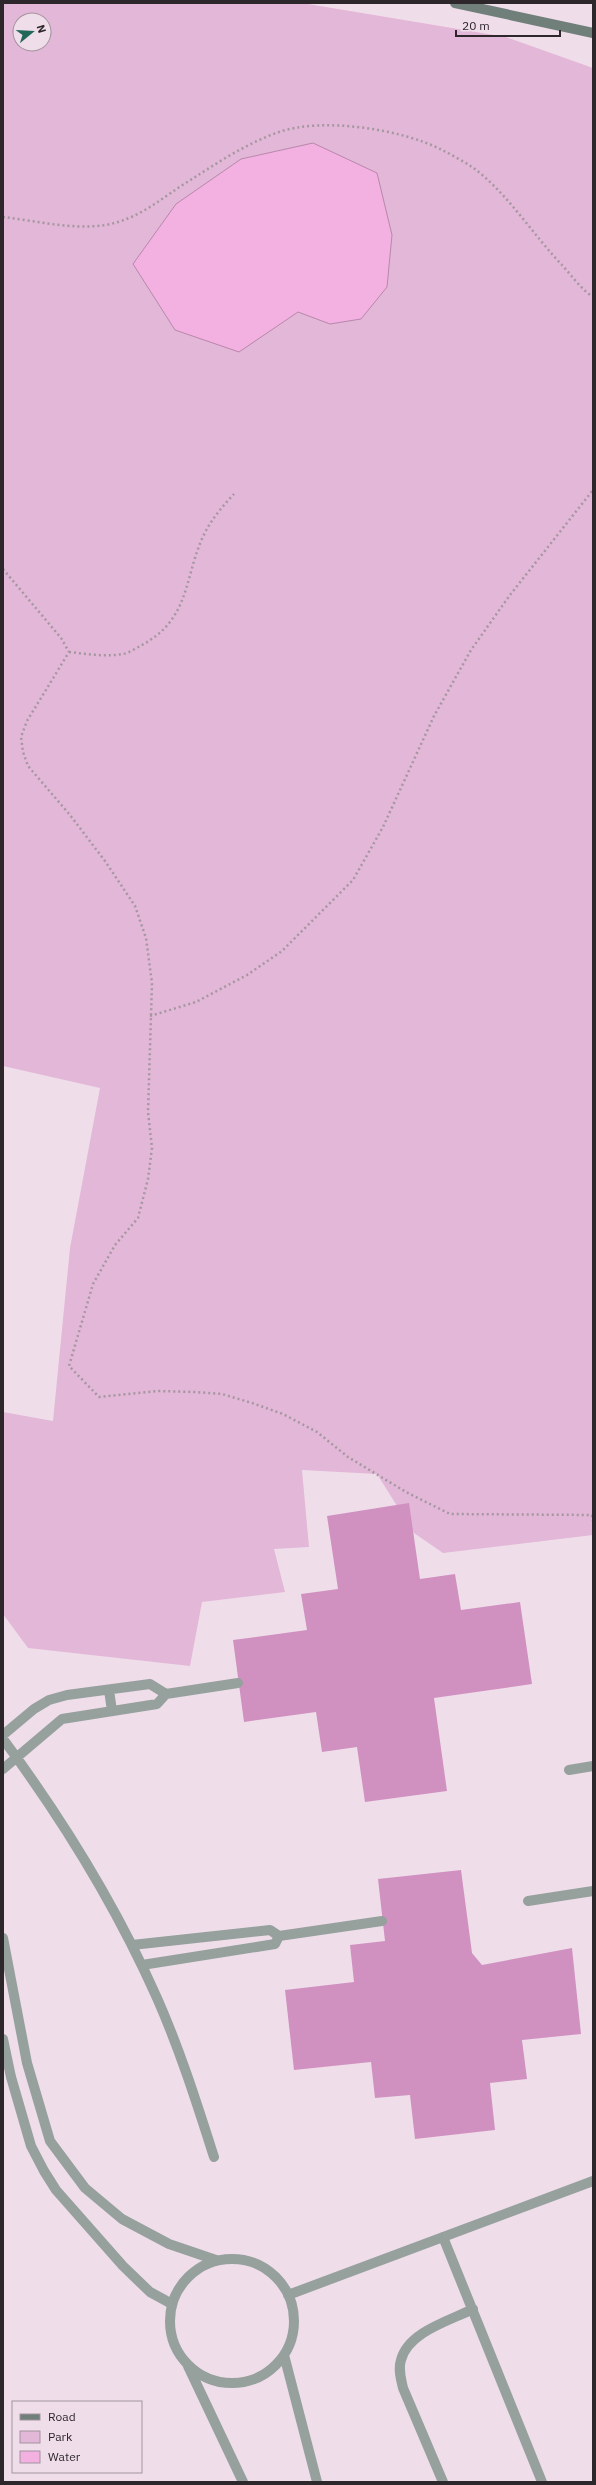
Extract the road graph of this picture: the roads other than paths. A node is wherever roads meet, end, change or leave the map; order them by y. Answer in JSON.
{"nodes":[{"id":1,"x":455,"y":3,"type":"edge"},
{"id":2,"x":593,"y":33,"type":"edge"},
{"id":3,"x":238,"y":1684,"type":"dead end"},
{"id":4,"x":109,"y":1690,"type":"junction"},
{"id":5,"x":166,"y":1694,"type":"junction"},
{"id":6,"x":112,"y":1711,"type":"junction"},
{"id":7,"x":3,"y":1735,"type":"edge"},
{"id":8,"x":3,"y":1739,"type":"edge"},
{"id":9,"x":17,"y":1758,"type":"junction"},
{"id":10,"x":593,"y":1766,"type":"edge"},
{"id":11,"x":3,"y":1769,"type":"edge"},
{"id":12,"x":568,"y":1770,"type":"dead end"},
{"id":13,"x":593,"y":1891,"type":"edge"},
{"id":14,"x":528,"y":1901,"type":"dead end"},
{"id":15,"x":382,"y":1921,"type":"dead end"},
{"id":16,"x":279,"y":1936,"type":"junction"},
{"id":17,"x":3,"y":1938,"type":"edge"},
{"id":18,"x":132,"y":1945,"type":"junction"},
{"id":19,"x":142,"y":1965,"type":"junction"},
{"id":20,"x":3,"y":2039,"type":"edge"},
{"id":21,"x":214,"y":2157,"type":"dead end"},
{"id":22,"x":593,"y":2181,"type":"edge"},
{"id":23,"x":443,"y":2237,"type":"junction"},
{"id":24,"x":216,"y":2260,"type":"junction"},
{"id":25,"x":288,"y":2294,"type":"junction"},
{"id":26,"x":172,"y":2304,"type":"junction"},
{"id":27,"x":473,"y":2309,"type":"junction"},
{"id":28,"x":284,"y":2355,"type":"junction"},
{"id":29,"x":187,"y":2364,"type":"junction"},
{"id":30,"x":243,"y":2482,"type":"edge"},
{"id":31,"x":317,"y":2482,"type":"edge"},
{"id":32,"x":443,"y":2482,"type":"edge"},
{"id":33,"x":542,"y":2482,"type":"edge"}],
"edges":[{"from":1,"to":2,"type":"main road"},
{"from":3,"to":5,"type":"street"},
{"from":4,"to":5,"type":"street"},
{"from":4,"to":6,"type":"street"},
{"from":4,"to":7,"type":"street"},
{"from":5,"to":6,"type":"street"},
{"from":6,"to":9,"type":"street"},
{"from":8,"to":9,"type":"street"},
{"from":9,"to":11,"type":"street"},
{"from":9,"to":18,"type":"street"},
{"from":10,"to":12,"type":"street"},
{"from":13,"to":14,"type":"street"},
{"from":15,"to":16,"type":"street"},
{"from":16,"to":18,"type":"street"},
{"from":16,"to":19,"type":"street"},
{"from":17,"to":24,"type":"street"},
{"from":18,"to":19,"type":"street"},
{"from":19,"to":21,"type":"street"},
{"from":20,"to":26,"type":"street"},
{"from":22,"to":23,"type":"street"},
{"from":23,"to":25,"type":"street"},
{"from":23,"to":27,"type":"street"},
{"from":24,"to":25,"type":"street"},
{"from":24,"to":26,"type":"street"},
{"from":25,"to":28,"type":"street"},
{"from":26,"to":29,"type":"street"},
{"from":27,"to":32,"type":"street"},
{"from":27,"to":33,"type":"street"},
{"from":28,"to":29,"type":"street"},
{"from":28,"to":31,"type":"street"},
{"from":29,"to":30,"type":"street"}]}
